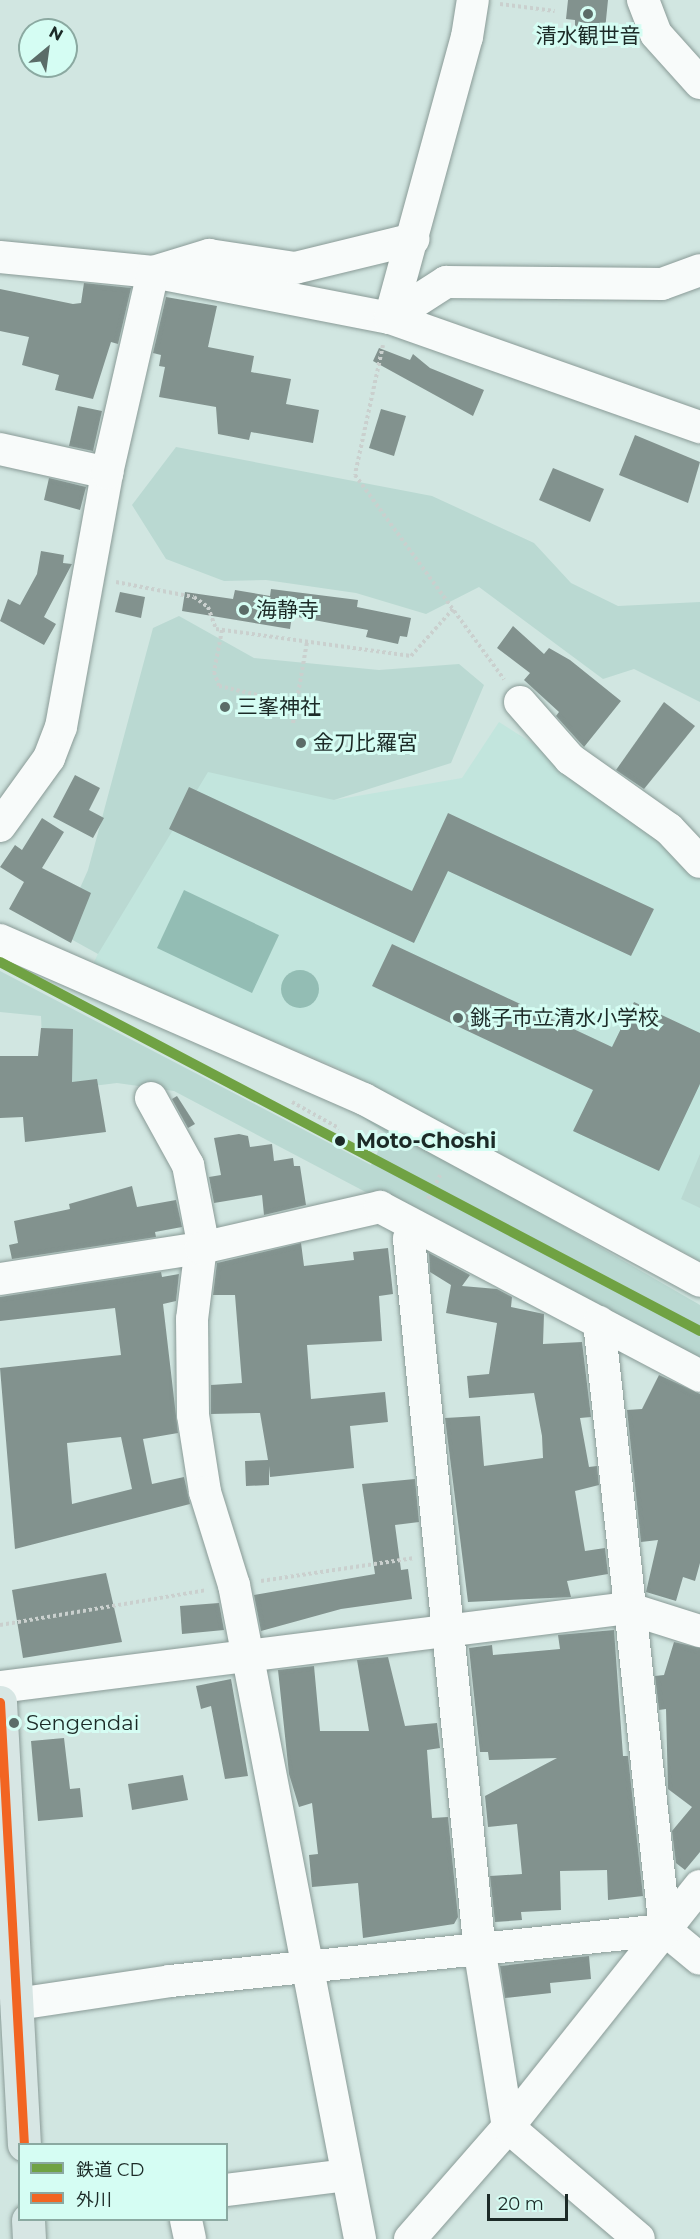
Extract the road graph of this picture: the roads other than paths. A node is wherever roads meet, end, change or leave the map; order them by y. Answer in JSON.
{"nodes":[{"id":1,"x":473,"y":0,"type":"edge"},
{"id":2,"x":643,"y":0,"type":"edge"},
{"id":3,"x":700,"y":83,"type":"edge"},
{"id":4,"x":414,"y":239,"type":"junction"},
{"id":5,"x":0,"y":257,"type":"edge"},
{"id":6,"x":700,"y":270,"type":"edge"},
{"id":7,"x":153,"y":272,"type":"junction"},
{"id":8,"x":390,"y":318,"type":"junction"},
{"id":9,"x":700,"y":428,"type":"edge"},
{"id":10,"x":0,"y":449,"type":"edge"},
{"id":11,"x":107,"y":473,"type":"junction"},
{"id":12,"x":520,"y":702,"type":"road end"},
{"id":13,"x":0,"y":826,"type":"edge"},
{"id":14,"x":700,"y":862,"type":"edge"},
{"id":15,"x":0,"y":939,"type":"edge"},
{"id":16,"x":151,"y":1098,"type":"dead end"},
{"id":17,"x":413,"y":1226,"type":"junction"},
{"id":18,"x":201,"y":1248,"type":"junction"},
{"id":19,"x":0,"y":1279,"type":"edge"},
{"id":20,"x":700,"y":1281,"type":"edge"},
{"id":21,"x":599,"y":1322,"type":"junction"},
{"id":22,"x":700,"y":1376,"type":"edge"},
{"id":23,"x":627,"y":1608,"type":"junction"},
{"id":24,"x":700,"y":1631,"type":"edge"},
{"id":25,"x":448,"y":1635,"type":"junction"},
{"id":26,"x":245,"y":1660,"type":"junction"},
{"id":27,"x":0,"y":1687,"type":"edge"},
{"id":28,"x":0,"y":1702,"type":"edge"},
{"id":29,"x":6,"y":1885,"type":"edge"},
{"id":30,"x":700,"y":1886,"type":"edge"},
{"id":31,"x":665,"y":1930,"type":"junction"},
{"id":32,"x":480,"y":1953,"type":"junction"},
{"id":33,"x":700,"y":1959,"type":"edge"},
{"id":34,"x":305,"y":1969,"type":"junction"},
{"id":35,"x":17,"y":2004,"type":"junction"},
{"id":36,"x":508,"y":2127,"type":"junction"},
{"id":37,"x":24,"y":2143,"type":"edge"},
{"id":38,"x":346,"y":2175,"type":"junction"},
{"id":39,"x":228,"y":2190,"type":"edge"},
{"id":40,"x":28,"y":2221,"type":"edge"},
{"id":41,"x":186,"y":2221,"type":"edge"},
{"id":42,"x":29,"y":2239,"type":"edge"},
{"id":43,"x":190,"y":2239,"type":"edge"},
{"id":44,"x":360,"y":2239,"type":"edge"},
{"id":45,"x":410,"y":2239,"type":"edge"},
{"id":46,"x":639,"y":2239,"type":"edge"}],
"edges":[{"from":1,"to":4,"type":"street"},
{"from":2,"to":3,"type":"street"},
{"from":4,"to":7,"type":"street"},
{"from":4,"to":8,"type":"street"},
{"from":5,"to":7,"type":"street"},
{"from":6,"to":8,"type":"street"},
{"from":7,"to":8,"type":"street"},
{"from":7,"to":11,"type":"street"},
{"from":8,"to":9,"type":"street"},
{"from":10,"to":11,"type":"street"},
{"from":11,"to":13,"type":"street"},
{"from":12,"to":14,"type":"street"},
{"from":15,"to":20,"type":"street"},
{"from":16,"to":18,"type":"street"},
{"from":17,"to":18,"type":"street"},
{"from":17,"to":21,"type":"street"},
{"from":17,"to":25,"type":"street"},
{"from":18,"to":19,"type":"street"},
{"from":18,"to":26,"type":"street"},
{"from":21,"to":22,"type":"street"},
{"from":21,"to":23,"type":"street"},
{"from":23,"to":24,"type":"street"},
{"from":23,"to":25,"type":"street"},
{"from":23,"to":31,"type":"street"},
{"from":25,"to":26,"type":"street"},
{"from":25,"to":32,"type":"street"},
{"from":26,"to":27,"type":"street"},
{"from":26,"to":34,"type":"street"},
{"from":28,"to":29,"type":"main road"},
{"from":29,"to":35,"type":"main road"},
{"from":30,"to":31,"type":"street"},
{"from":31,"to":32,"type":"street"},
{"from":31,"to":33,"type":"street"},
{"from":31,"to":36,"type":"street"},
{"from":32,"to":34,"type":"street"},
{"from":32,"to":36,"type":"street"},
{"from":34,"to":35,"type":"street"},
{"from":34,"to":38,"type":"street"},
{"from":35,"to":37,"type":"main road"},
{"from":36,"to":45,"type":"street"},
{"from":36,"to":46,"type":"street"},
{"from":38,"to":39,"type":"street"},
{"from":38,"to":44,"type":"street"},
{"from":40,"to":42,"type":"main road"},
{"from":41,"to":43,"type":"street"}]}
